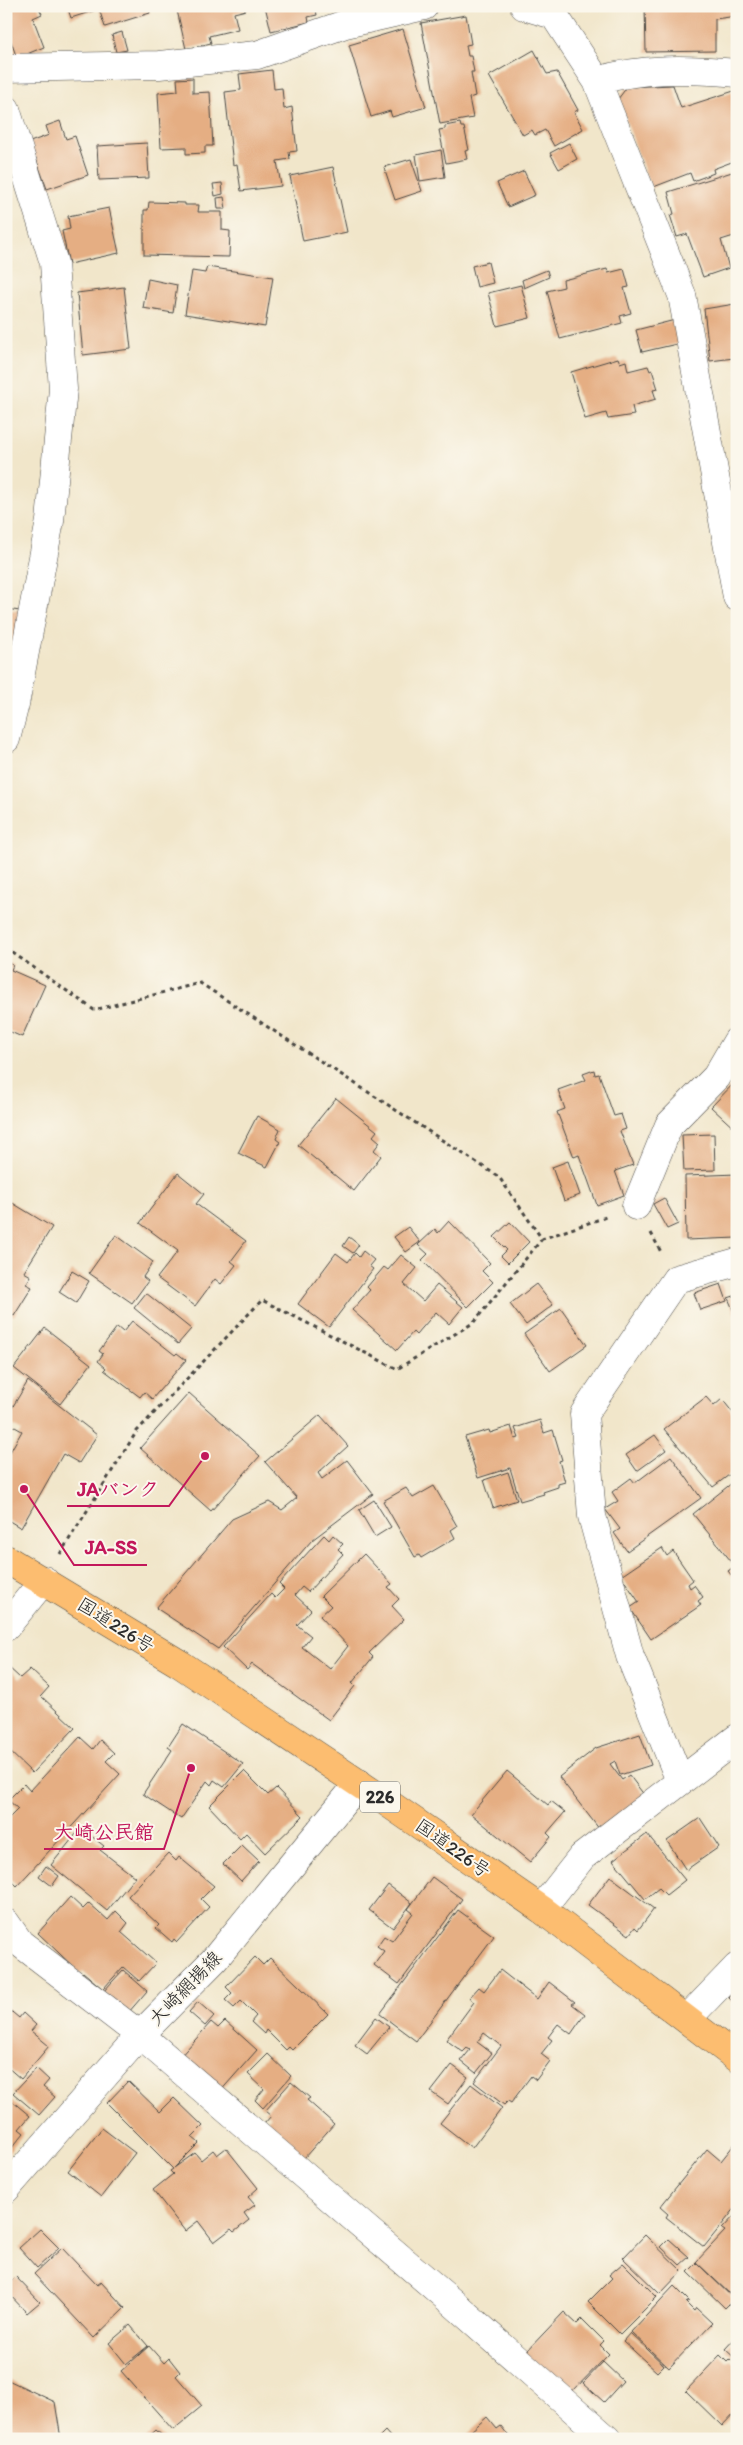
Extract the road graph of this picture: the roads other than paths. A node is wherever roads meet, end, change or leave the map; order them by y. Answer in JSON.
{"nodes":[{"id":1,"x":424,"y":6,"type":"edge"},
{"id":2,"x":524,"y":6,"type":"edge"},
{"id":3,"x":562,"y":11,"type":"edge"},
{"id":4,"x":344,"y":15,"type":"edge"},
{"id":5,"x":6,"y":68,"type":"edge"},
{"id":6,"x":737,"y":73,"type":"edge"},
{"id":7,"x":597,"y":81,"type":"junction"},
{"id":8,"x":6,"y":109,"type":"edge"},
{"id":9,"x":737,"y":597,"type":"edge"},
{"id":10,"x":6,"y":738,"type":"edge"},
{"id":11,"x":737,"y":1041,"type":"edge"},
{"id":12,"x":636,"y":1206,"type":"road end"},
{"id":13,"x":737,"y":1262,"type":"edge"},
{"id":14,"x":6,"y":1559,"type":"edge"},
{"id":15,"x":44,"y":1580,"type":"junction"},
{"id":16,"x":6,"y":1627,"type":"edge"},
{"id":17,"x":737,"y":1738,"type":"edge"},
{"id":18,"x":680,"y":1781,"type":"junction"},
{"id":19,"x":359,"y":1783,"type":"junction"},
{"id":20,"x":541,"y":1909,"type":"junction"},
{"id":21,"x":6,"y":1923,"type":"edge"},
{"id":22,"x":737,"y":1966,"type":"edge"},
{"id":23,"x":686,"y":2019,"type":"junction"},
{"id":24,"x":140,"y":2035,"type":"junction"},
{"id":25,"x":737,"y":2058,"type":"edge"},
{"id":26,"x":6,"y":2189,"type":"edge"},
{"id":27,"x":607,"y":2439,"type":"edge"}],
"edges":[{"from":1,"to":4,"type":"street"},
{"from":2,"to":3,"type":"street"},
{"from":3,"to":7,"type":"street"},
{"from":4,"to":5,"type":"street"},
{"from":6,"to":7,"type":"street"},
{"from":7,"to":9,"type":"street"},
{"from":8,"to":10,"type":"street"},
{"from":11,"to":12,"type":"street"},
{"from":13,"to":18,"type":"street"},
{"from":14,"to":15,"type":"highway","name":"国道226号","number":"226"},
{"from":15,"to":16,"type":"street"},
{"from":15,"to":19,"type":"highway","name":"国道226号","number":"226"},
{"from":17,"to":18,"type":"street"},
{"from":18,"to":20,"type":"street"},
{"from":19,"to":20,"type":"highway","name":"国道226号","number":"226"},
{"from":19,"to":24,"type":"street","name":"大崎網揚線"},
{"from":20,"to":23,"type":"highway","name":"国道226号","number":"226"},
{"from":21,"to":24,"type":"street"},
{"from":22,"to":23,"type":"street"},
{"from":23,"to":25,"type":"highway","name":"国道226号","number":"226"},
{"from":24,"to":26,"type":"street","name":"大崎網揚線"},
{"from":24,"to":27,"type":"street"}]}
